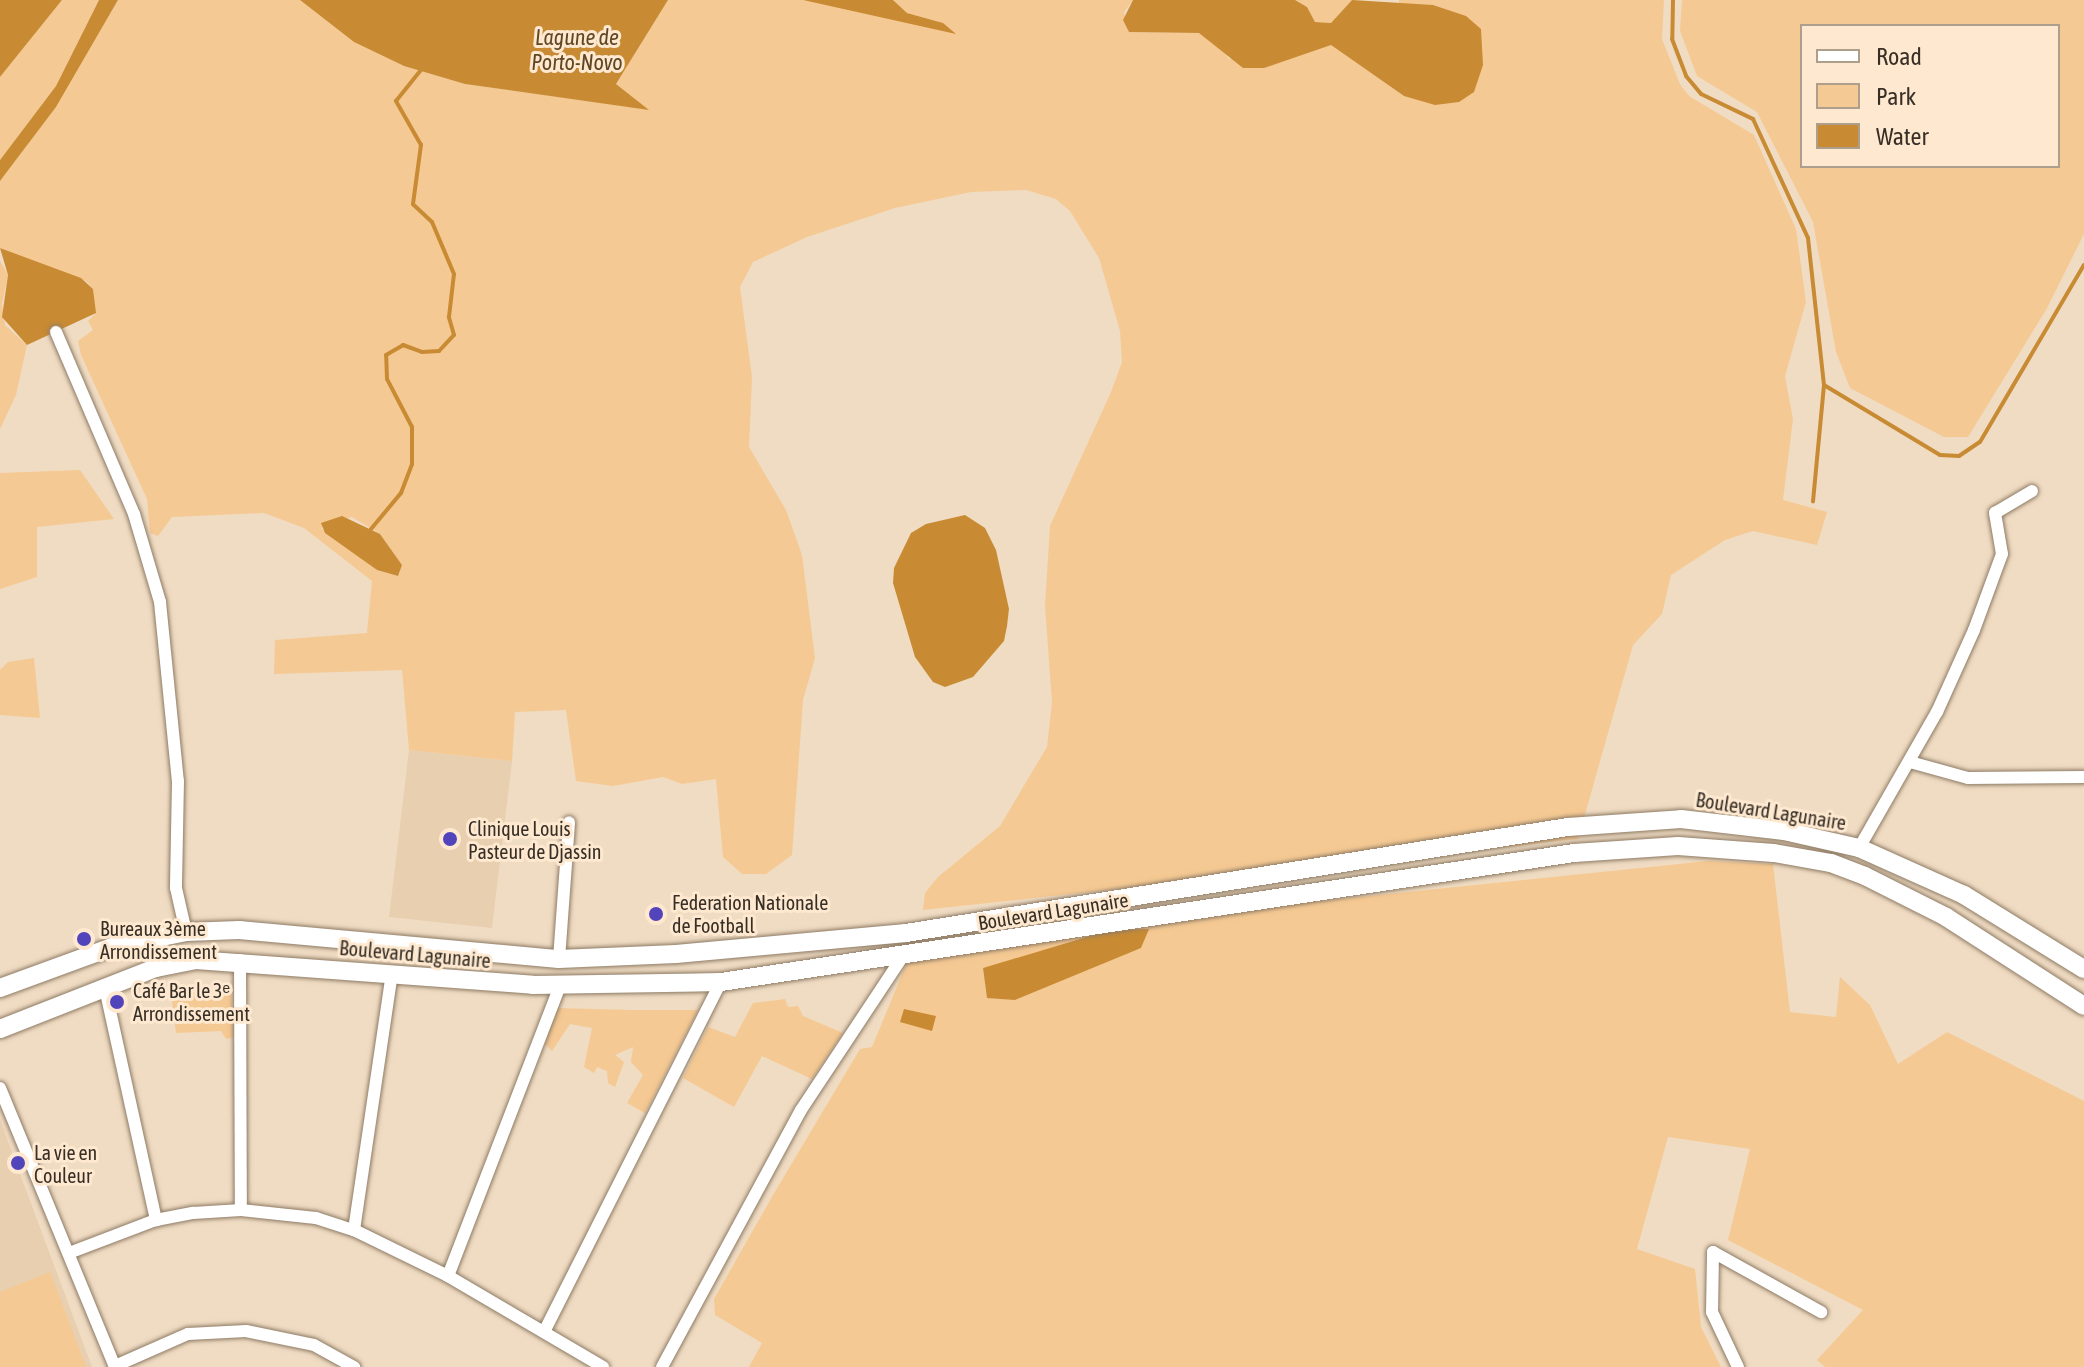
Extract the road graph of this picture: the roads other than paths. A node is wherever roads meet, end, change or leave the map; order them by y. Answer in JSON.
{"nodes":[{"id":1,"x":56,"y":332,"type":"dead end"},
{"id":2,"x":2032,"y":491,"type":"dead end"},
{"id":3,"x":1910,"y":762,"type":"junction"},
{"id":4,"x":2084,"y":777,"type":"edge"},
{"id":5,"x":569,"y":822,"type":"dead end"},
{"id":6,"x":1859,"y":848,"type":"junction"},
{"id":7,"x":186,"y":932,"type":"junction"},
{"id":8,"x":903,"y":956,"type":"junction"},
{"id":9,"x":559,"y":959,"type":"junction"},
{"id":10,"x":240,"y":960,"type":"junction"},
{"id":11,"x":2084,"y":969,"type":"edge"},
{"id":12,"x":392,"y":973,"type":"junction"},
{"id":13,"x":721,"y":982,"type":"junction"},
{"id":14,"x":560,"y":985,"type":"junction"},
{"id":15,"x":0,"y":988,"type":"edge"},
{"id":16,"x":105,"y":988,"type":"junction"},
{"id":17,"x":2084,"y":1006,"type":"edge"},
{"id":18,"x":0,"y":1029,"type":"edge"},
{"id":19,"x":0,"y":1088,"type":"edge"},
{"id":20,"x":241,"y":1210,"type":"junction"},
{"id":21,"x":156,"y":1220,"type":"junction"},
{"id":22,"x":354,"y":1230,"type":"junction"},
{"id":23,"x":69,"y":1253,"type":"junction"},
{"id":24,"x":448,"y":1276,"type":"junction"},
{"id":25,"x":1821,"y":1312,"type":"dead end"},
{"id":26,"x":544,"y":1332,"type":"junction"},
{"id":27,"x":115,"y":1366,"type":"edge"},
{"id":28,"x":354,"y":1367,"type":"edge"},
{"id":29,"x":603,"y":1367,"type":"edge"},
{"id":30,"x":662,"y":1367,"type":"edge"},
{"id":31,"x":1738,"y":1367,"type":"edge"}],
"edges":[{"from":1,"to":7,"type":"street"},
{"from":2,"to":3,"type":"street"},
{"from":3,"to":4,"type":"street"},
{"from":3,"to":6,"type":"street"},
{"from":5,"to":9,"type":"street"},
{"from":6,"to":9,"type":"main road","name":"Boulevard Lagunaire"},
{"from":6,"to":11,"type":"main road","name":"Boulevard Lagunaire"},
{"from":7,"to":9,"type":"main road","name":"Boulevard Lagunaire"},
{"from":7,"to":15,"type":"main road","name":"Boulevard Lagunaire"},
{"from":8,"to":13,"type":"main road","name":"Boulevard Lagunaire"},
{"from":8,"to":17,"type":"main road","name":"Boulevard Lagunaire"},
{"from":8,"to":30,"type":"street"},
{"from":10,"to":12,"type":"main road","name":"Boulevard Lagunaire"},
{"from":10,"to":16,"type":"main road","name":"Boulevard Lagunaire"},
{"from":10,"to":20,"type":"street"},
{"from":12,"to":14,"type":"main road","name":"Boulevard Lagunaire"},
{"from":12,"to":22,"type":"street"},
{"from":13,"to":14,"type":"main road","name":"Boulevard Lagunaire"},
{"from":13,"to":26,"type":"street"},
{"from":14,"to":24,"type":"street"},
{"from":16,"to":18,"type":"main road","name":"Boulevard Lagunaire"},
{"from":16,"to":21,"type":"street"},
{"from":19,"to":23,"type":"street"},
{"from":20,"to":21,"type":"street"},
{"from":20,"to":22,"type":"street"},
{"from":21,"to":23,"type":"street"},
{"from":22,"to":24,"type":"street"},
{"from":23,"to":27,"type":"street"},
{"from":24,"to":26,"type":"street"},
{"from":25,"to":31,"type":"street"},
{"from":26,"to":29,"type":"street"},
{"from":27,"to":28,"type":"street"}]}
